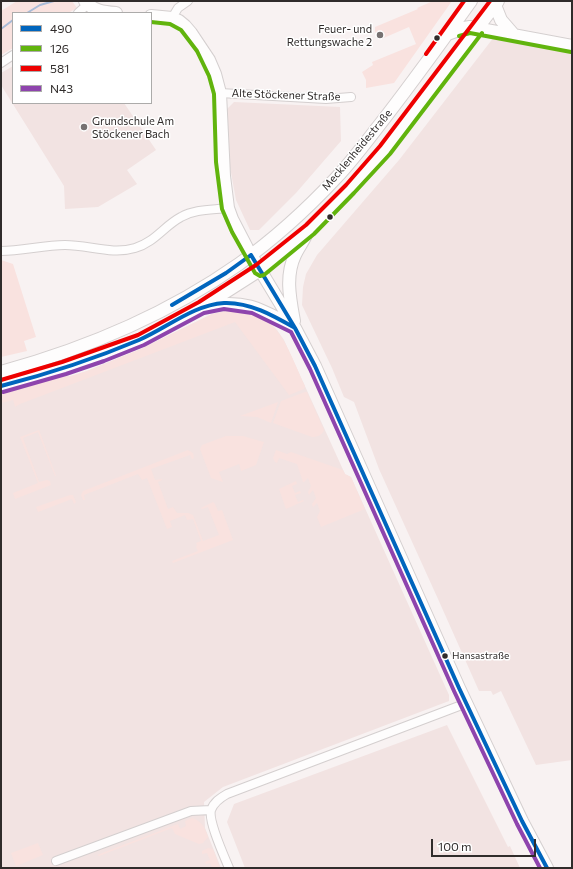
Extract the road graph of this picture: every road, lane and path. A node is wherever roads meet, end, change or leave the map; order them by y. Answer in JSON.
{"nodes":[{"id":1,"x":188,"y":1,"type":"edge"},
{"id":2,"x":471,"y":1,"type":"edge"},
{"id":3,"x":86,"y":2,"type":"edge"},
{"id":4,"x":496,"y":3,"type":"edge"},
{"id":5,"x":79,"y":12,"type":"edge"},
{"id":6,"x":104,"y":12,"type":"edge"},
{"id":7,"x":152,"y":16,"type":"edge"},
{"id":8,"x":172,"y":18,"type":"junction"},
{"id":9,"x":477,"y":29,"type":"junction"},
{"id":10,"x":448,"y":34,"type":"junction"},
{"id":11,"x":514,"y":35,"type":"junction"},
{"id":12,"x":572,"y":46,"type":"edge"},
{"id":13,"x":12,"y":57,"type":"edge"},
{"id":14,"x":1,"y":63,"type":"edge"},
{"id":15,"x":220,"y":93,"type":"junction"},
{"id":16,"x":351,"y":97,"type":"dead end"},
{"id":17,"x":228,"y":208,"type":"junction"},
{"id":18,"x":310,"y":229,"type":"junction"},
{"id":19,"x":1,"y":251,"type":"edge"},
{"id":20,"x":251,"y":255,"type":"junction"},
{"id":21,"x":260,"y":270,"type":"junction"},
{"id":22,"x":202,"y":307,"type":"junction"},
{"id":23,"x":295,"y":328,"type":"junction"},
{"id":24,"x":1,"y":372,"type":"edge"},
{"id":25,"x":1,"y":386,"type":"edge"},
{"id":26,"x":466,"y":703,"type":"junction"},
{"id":27,"x":211,"y":810,"type":"junction"},
{"id":28,"x":56,"y":861,"type":"dead end"},
{"id":29,"x":229,"y":868,"type":"edge"},
{"id":30,"x":548,"y":868,"type":"edge"}],
"edges":[{"from":1,"to":8,"type":"street"},
{"from":2,"to":10,"type":"main road","name":"Mecklenheidestraße"},
{"from":3,"to":5,"type":"street"},
{"from":3,"to":6,"type":"main road"},
{"from":4,"to":9,"type":"main road","name":"Mecklenheidestraße"},
{"from":4,"to":11,"type":"main road"},
{"from":7,"to":8,"type":"main road"},
{"from":8,"to":15,"type":"main road","name":"Alte Stöckener Straße"},
{"from":9,"to":10,"type":"main road"},
{"from":9,"to":11,"type":"main road"},
{"from":9,"to":18,"type":"main road","name":"Mecklenheidestraße"},
{"from":10,"to":20,"type":"main road","name":"Mecklenheidestraße"},
{"from":11,"to":12,"type":"main road"},
{"from":13,"to":14,"type":"street"},
{"from":15,"to":16,"type":"street","name":"Alte Stöckener Straße"},
{"from":15,"to":17,"type":"main road","name":"Alte Stöckener Straße"},
{"from":17,"to":19,"type":"street"},
{"from":17,"to":20,"type":"main road","name":"Alte Stöckener Straße"},
{"from":18,"to":21,"type":"main road","name":"Mecklenheidestraße"},
{"from":18,"to":23,"type":"main road"},
{"from":20,"to":21,"type":"main road","name":"Alte Stöckener Straße"},
{"from":20,"to":24,"type":"main road","name":"Mecklenheidestraße"},
{"from":21,"to":22,"type":"main road","name":"Mecklenheidestraße"},
{"from":21,"to":23,"type":"main road","name":"Alte Stöckener Straße"},
{"from":22,"to":23,"type":"main road"},
{"from":22,"to":25,"type":"main road","name":"Mecklenheidestraße"},
{"from":23,"to":26,"type":"main road"},
{"from":26,"to":27,"type":"street"},
{"from":26,"to":30,"type":"main road"},
{"from":27,"to":28,"type":"street"},
{"from":27,"to":29,"type":"street"}]}
